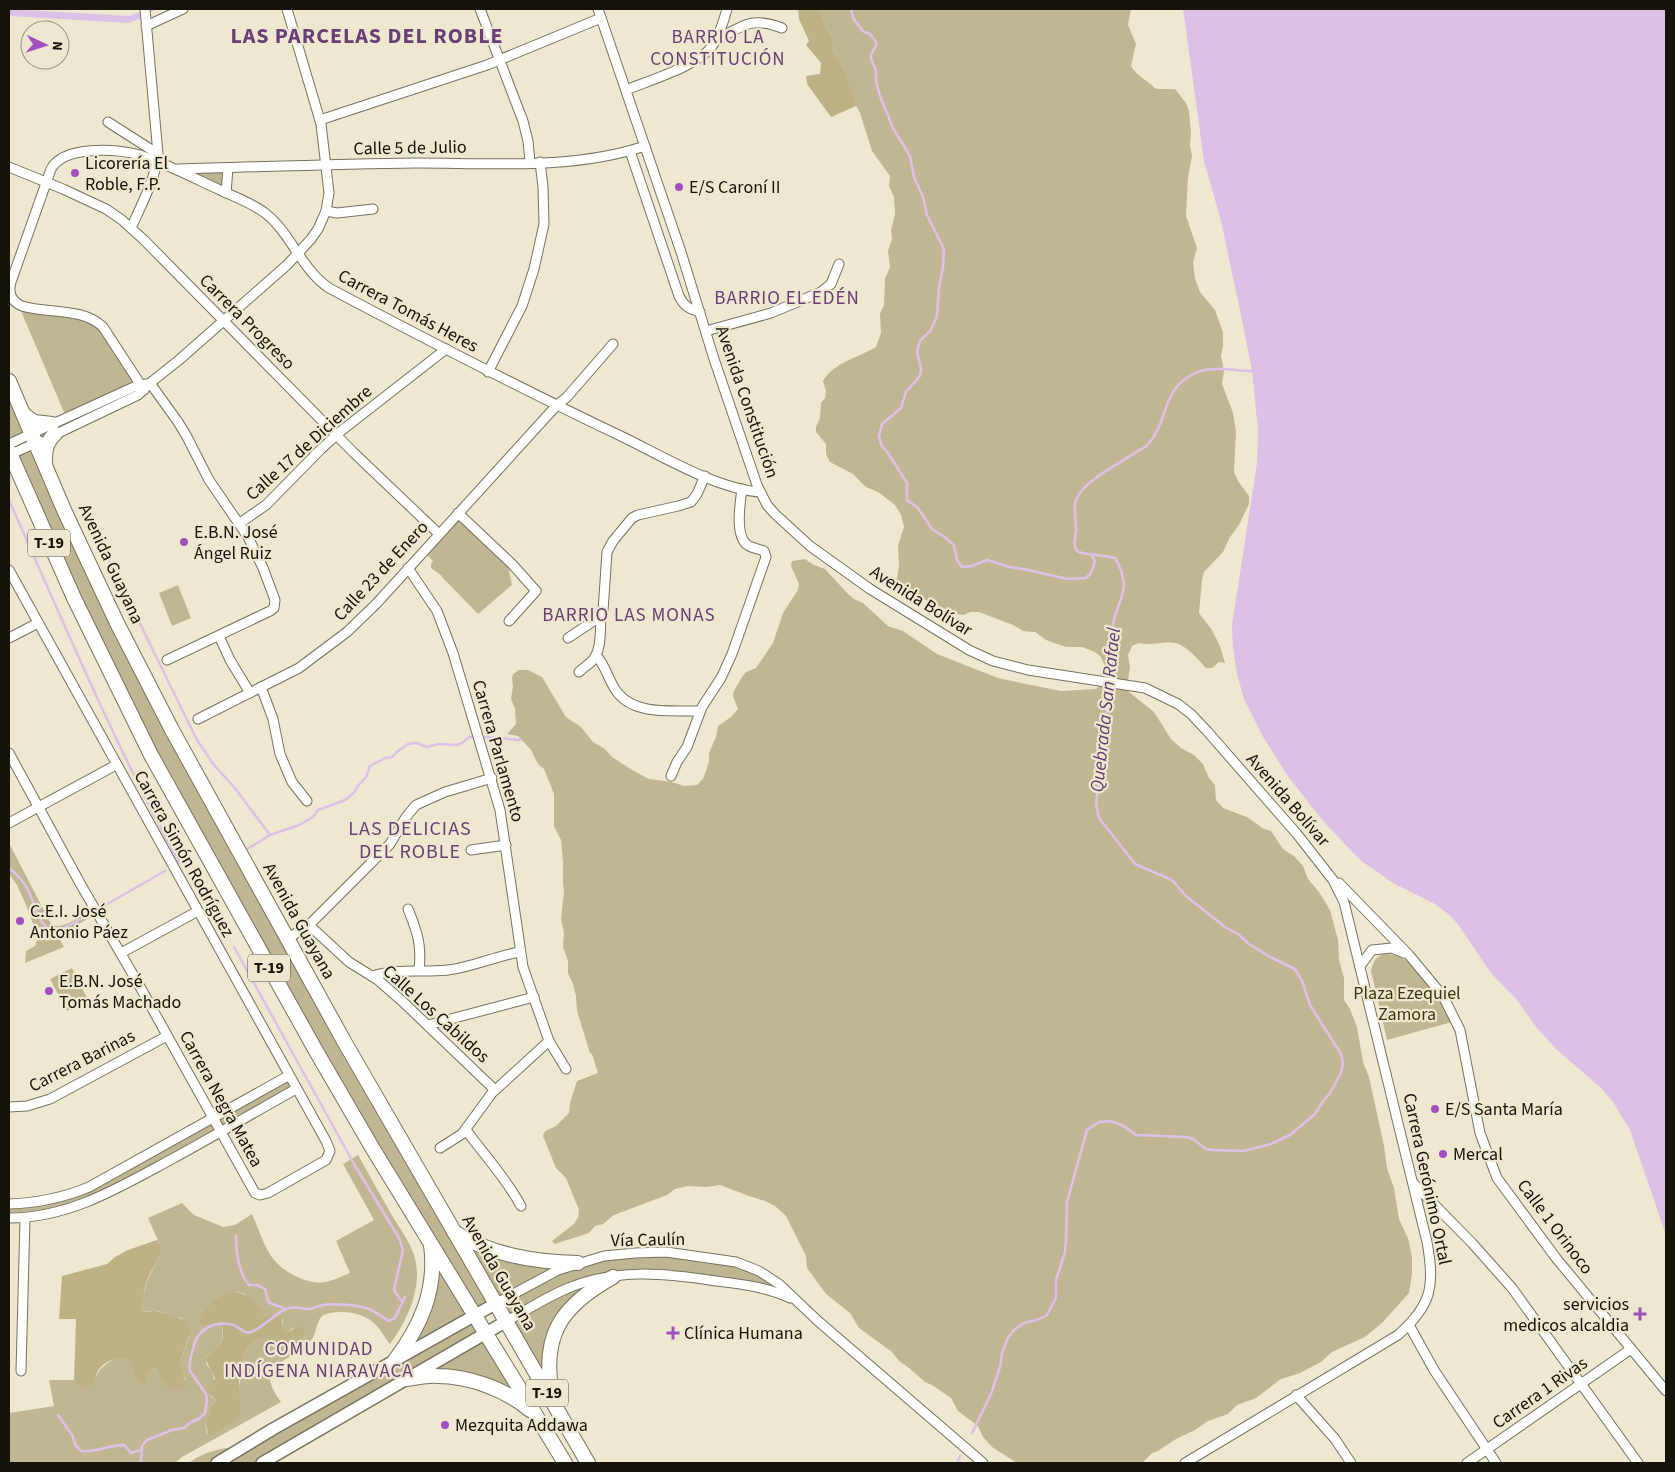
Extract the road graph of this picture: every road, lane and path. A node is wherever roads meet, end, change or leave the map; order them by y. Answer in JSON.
{"nodes":[{"id":1,"x":183,"y":9,"type":"edge"},
{"id":2,"x":287,"y":9,"type":"edge"},
{"id":3,"x":480,"y":9,"type":"edge"},
{"id":4,"x":598,"y":9,"type":"edge"},
{"id":5,"x":727,"y":9,"type":"edge"},
{"id":6,"x":146,"y":17,"type":"edge"},
{"id":7,"x":601,"y":18,"type":"junction"},
{"id":8,"x":782,"y":28,"type":"dead end"},
{"id":9,"x":716,"y":40,"type":"junction"},
{"id":10,"x":499,"y":60,"type":"junction"},
{"id":11,"x":626,"y":90,"type":"junction"},
{"id":12,"x":320,"y":120,"type":"junction"},
{"id":13,"x":108,"y":122,"type":"dead end"},
{"id":14,"x":645,"y":146,"type":"junction"},
{"id":15,"x":630,"y":151,"type":"junction"},
{"id":16,"x":157,"y":158,"type":"junction"},
{"id":17,"x":535,"y":162,"type":"junction"},
{"id":18,"x":326,"y":165,"type":"junction"},
{"id":19,"x":9,"y":167,"type":"edge"},
{"id":20,"x":228,"y":168,"type":"junction"},
{"id":21,"x":174,"y":169,"type":"junction"},
{"id":22,"x":47,"y":182,"type":"junction"},
{"id":23,"x":226,"y":193,"type":"junction"},
{"id":24,"x":326,"y":210,"type":"junction"},
{"id":25,"x":373,"y":210,"type":"dead end"},
{"id":26,"x":131,"y":228,"type":"junction"},
{"id":27,"x":298,"y":254,"type":"junction"},
{"id":28,"x":839,"y":264,"type":"dead end"},
{"id":29,"x":700,"y":312,"type":"junction"},
{"id":30,"x":223,"y":320,"type":"junction"},
{"id":31,"x":706,"y":331,"type":"junction"},
{"id":32,"x":613,"y":344,"type":"dead end"},
{"id":33,"x":446,"y":349,"type":"junction"},
{"id":34,"x":488,"y":372,"type":"junction"},
{"id":35,"x":9,"y":381,"type":"edge"},
{"id":36,"x":145,"y":386,"type":"junction"},
{"id":37,"x":556,"y":405,"type":"junction"},
{"id":38,"x":23,"y":414,"type":"junction"},
{"id":39,"x":54,"y":429,"type":"junction"},
{"id":40,"x":336,"y":435,"type":"junction"},
{"id":41,"x":33,"y":438,"type":"junction"},
{"id":42,"x":9,"y":454,"type":"edge"},
{"id":43,"x":46,"y":467,"type":"junction"},
{"id":44,"x":705,"y":476,"type":"junction"},
{"id":45,"x":742,"y":489,"type":"junction"},
{"id":46,"x":760,"y":492,"type":"junction"},
{"id":47,"x":458,"y":513,"type":"junction"},
{"id":48,"x":240,"y":523,"type":"junction"},
{"id":49,"x":439,"y":534,"type":"junction"},
{"id":50,"x":408,"y":568,"type":"junction"},
{"id":51,"x":9,"y":570,"type":"edge"},
{"id":52,"x":600,"y":616,"type":"junction"},
{"id":53,"x":509,"y":621,"type":"dead end"},
{"id":54,"x":38,"y":623,"type":"junction"},
{"id":55,"x":219,"y":636,"type":"junction"},
{"id":56,"x":9,"y":638,"type":"edge"},
{"id":57,"x":568,"y":638,"type":"dead end"},
{"id":58,"x":596,"y":655,"type":"junction"},
{"id":59,"x":167,"y":660,"type":"dead end"},
{"id":60,"x":579,"y":672,"type":"dead end"},
{"id":61,"x":260,"y":687,"type":"junction"},
{"id":62,"x":250,"y":693,"type":"junction"},
{"id":63,"x":700,"y":711,"type":"junction"},
{"id":64,"x":198,"y":719,"type":"dead end"},
{"id":65,"x":9,"y":753,"type":"edge"},
{"id":66,"x":116,"y":765,"type":"junction"},
{"id":67,"x":671,"y":776,"type":"dead end"},
{"id":68,"x":492,"y":778,"type":"junction"},
{"id":69,"x":307,"y":801,"type":"dead end"},
{"id":70,"x":38,"y":808,"type":"junction"},
{"id":71,"x":9,"y":823,"type":"edge"},
{"id":72,"x":506,"y":845,"type":"junction"},
{"id":73,"x":471,"y":850,"type":"dead end"},
{"id":74,"x":1326,"y":870,"type":"junction"},
{"id":75,"x":408,"y":909,"type":"dead end"},
{"id":76,"x":198,"y":911,"type":"junction"},
{"id":77,"x":309,"y":925,"type":"junction"},
{"id":78,"x":287,"y":939,"type":"junction"},
{"id":79,"x":520,"y":952,"type":"junction"},
{"id":80,"x":121,"y":954,"type":"junction"},
{"id":81,"x":1409,"y":955,"type":"junction"},
{"id":82,"x":1360,"y":966,"type":"junction"},
{"id":83,"x":419,"y":970,"type":"junction"},
{"id":84,"x":372,"y":976,"type":"junction"},
{"id":85,"x":534,"y":998,"type":"junction"},
{"id":86,"x":428,"y":1025,"type":"junction"},
{"id":87,"x":167,"y":1036,"type":"junction"},
{"id":88,"x":549,"y":1040,"type":"junction"},
{"id":89,"x":566,"y":1069,"type":"dead end"},
{"id":90,"x":288,"y":1076,"type":"junction"},
{"id":91,"x":296,"y":1089,"type":"junction"},
{"id":92,"x":495,"y":1090,"type":"junction"},
{"id":93,"x":9,"y":1107,"type":"edge"},
{"id":94,"x":213,"y":1119,"type":"junction"},
{"id":95,"x":466,"y":1130,"type":"junction"},
{"id":96,"x":220,"y":1132,"type":"junction"},
{"id":97,"x":440,"y":1148,"type":"dead end"},
{"id":98,"x":1413,"y":1183,"type":"junction"},
{"id":99,"x":260,"y":1196,"type":"joint"},
{"id":100,"x":9,"y":1204,"type":"edge"},
{"id":101,"x":521,"y":1206,"type":"dead end"},
{"id":102,"x":9,"y":1218,"type":"edge"},
{"id":103,"x":25,"y":1218,"type":"junction"},
{"id":104,"x":452,"y":1230,"type":"junction"},
{"id":105,"x":430,"y":1241,"type":"junction"},
{"id":106,"x":578,"y":1263,"type":"junction"},
{"id":107,"x":613,"y":1277,"type":"junction"},
{"id":108,"x":798,"y":1302,"type":"junction"},
{"id":109,"x":495,"y":1304,"type":"junction"},
{"id":110,"x":475,"y":1315,"type":"junction"},
{"id":111,"x":505,"y":1322,"type":"junction"},
{"id":112,"x":1409,"y":1325,"type":"junction"},
{"id":113,"x":486,"y":1333,"type":"junction"},
{"id":114,"x":1632,"y":1349,"type":"junction"},
{"id":115,"x":395,"y":1360,"type":"junction"},
{"id":116,"x":21,"y":1371,"type":"dead end"},
{"id":117,"x":406,"y":1379,"type":"junction"},
{"id":118,"x":1582,"y":1383,"type":"junction"},
{"id":119,"x":1666,"y":1391,"type":"edge"},
{"id":120,"x":1296,"y":1395,"type":"junction"},
{"id":121,"x":554,"y":1405,"type":"junction"},
{"id":122,"x":538,"y":1418,"type":"junction"},
{"id":123,"x":1487,"y":1449,"type":"junction"},
{"id":124,"x":1200,"y":1459,"type":"edge"},
{"id":125,"x":217,"y":1463,"type":"edge"},
{"id":126,"x":262,"y":1463,"type":"edge"},
{"id":127,"x":566,"y":1463,"type":"edge"},
{"id":128,"x":588,"y":1463,"type":"edge"},
{"id":129,"x":983,"y":1463,"type":"edge"},
{"id":130,"x":1185,"y":1463,"type":"edge"},
{"id":131,"x":1351,"y":1463,"type":"edge"},
{"id":132,"x":1467,"y":1463,"type":"edge"},
{"id":133,"x":1496,"y":1463,"type":"edge"},
{"id":134,"x":1638,"y":1463,"type":"edge"}],
"edges":[{"from":1,"to":6,"type":"street"},
{"from":2,"to":12,"type":"street"},
{"from":3,"to":10,"type":"street"},
{"from":4,"to":7,"type":"street","name":"Avenida Constitución"},
{"from":5,"to":9,"type":"street"},
{"from":6,"to":16,"type":"street"},
{"from":7,"to":10,"type":"street"},
{"from":7,"to":11,"type":"street","name":"Avenida Constitución"},
{"from":8,"to":9,"type":"street"},
{"from":9,"to":11,"type":"street"},
{"from":10,"to":12,"type":"street"},
{"from":10,"to":17,"type":"street"},
{"from":11,"to":14,"type":"street","name":"Avenida Constitución"},
{"from":12,"to":18,"type":"street"},
{"from":13,"to":16,"type":"street"},
{"from":14,"to":15,"type":"street","name":"Calle 5 de Julio"},
{"from":14,"to":29,"type":"street","name":"Avenida Constitución"},
{"from":15,"to":17,"type":"street","name":"Calle 5 de Julio"},
{"from":15,"to":29,"type":"street"},
{"from":16,"to":21,"type":"street","name":"Carrera Tomás Heres"},
{"from":16,"to":22,"type":"street","name":"Carrera Tomás Heres"},
{"from":16,"to":26,"type":"street"},
{"from":17,"to":18,"type":"street","name":"Calle 5 de Julio"},
{"from":17,"to":34,"type":"street"},
{"from":18,"to":20,"type":"street","name":"Calle 5 de Julio"},
{"from":18,"to":24,"type":"street"},
{"from":19,"to":22,"type":"street","name":"Carrera Progreso"},
{"from":20,"to":21,"type":"street","name":"Calle 5 de Julio"},
{"from":20,"to":23,"type":"street"},
{"from":21,"to":23,"type":"street","name":"Carrera Tomás Heres"},
{"from":22,"to":26,"type":"street","name":"Carrera Progreso"},
{"from":22,"to":36,"type":"street","name":"Carrera Tomás Heres"},
{"from":23,"to":27,"type":"street","name":"Carrera Tomás Heres"},
{"from":24,"to":25,"type":"street"},
{"from":24,"to":27,"type":"street"},
{"from":26,"to":30,"type":"street","name":"Carrera Progreso"},
{"from":27,"to":30,"type":"street"},
{"from":27,"to":33,"type":"street","name":"Carrera Tomás Heres"},
{"from":28,"to":31,"type":"street"},
{"from":29,"to":31,"type":"street","name":"Avenida Constitución"},
{"from":30,"to":36,"type":"street"},
{"from":30,"to":40,"type":"street","name":"Carrera Progreso"},
{"from":31,"to":46,"type":"street","name":"Avenida Constitución"},
{"from":32,"to":37,"type":"street","name":"Calle 23 de Enero"},
{"from":33,"to":34,"type":"street","name":"Carrera Tomás Heres"},
{"from":33,"to":40,"type":"street","name":"Calle 17 de Diciembre"},
{"from":34,"to":37,"type":"street","name":"Carrera Tomás Heres"},
{"from":35,"to":38,"type":"highway","name":"Avenida Guayana","number":"T-19"},
{"from":36,"to":39,"type":"street"},
{"from":36,"to":48,"type":"street","name":"Carrera Tomás Heres"},
{"from":37,"to":44,"type":"street","name":"Carrera Tomás Heres"},
{"from":37,"to":47,"type":"street","name":"Calle 23 de Enero"},
{"from":38,"to":39,"type":"highway"},
{"from":38,"to":41,"type":"highway","name":"Avenida Guayana","number":"T-19"},
{"from":39,"to":41,"type":"street"},
{"from":39,"to":43,"type":"highway"},
{"from":40,"to":48,"type":"street","name":"Calle 17 de Diciembre"},
{"from":40,"to":49,"type":"street","name":"Carrera Progreso"},
{"from":41,"to":42,"type":"street"},
{"from":41,"to":43,"type":"highway","name":"Avenida Guayana","number":"T-19"},
{"from":42,"to":105,"type":"highway","number":"T-19"},
{"from":43,"to":78,"type":"highway","name":"Avenida Guayana","number":"T-19"},
{"from":44,"to":45,"type":"street","name":"Carrera Tomás Heres"},
{"from":44,"to":52,"type":"street"},
{"from":45,"to":46,"type":"street","name":"Carrera Tomás Heres"},
{"from":45,"to":63,"type":"street"},
{"from":46,"to":74,"type":"street","name":"Avenida Bolívar"},
{"from":47,"to":49,"type":"street","name":"Calle 23 de Enero"},
{"from":47,"to":53,"type":"street"},
{"from":48,"to":55,"type":"street","name":"Carrera Tomás Heres"},
{"from":49,"to":50,"type":"street","name":"Calle 23 de Enero"},
{"from":50,"to":61,"type":"street","name":"Calle 23 de Enero"},
{"from":50,"to":68,"type":"street","name":"Carrera Parlamento"},
{"from":51,"to":54,"type":"street","name":"Carrera Simón Rodríguez"},
{"from":52,"to":57,"type":"street"},
{"from":52,"to":58,"type":"street"},
{"from":54,"to":56,"type":"street"},
{"from":54,"to":66,"type":"street","name":"Carrera Simón Rodríguez"},
{"from":55,"to":59,"type":"street"},
{"from":55,"to":62,"type":"street"},
{"from":58,"to":60,"type":"street"},
{"from":58,"to":63,"type":"street"},
{"from":61,"to":62,"type":"street","name":"Calle 23 de Enero"},
{"from":61,"to":69,"type":"street"},
{"from":62,"to":64,"type":"street","name":"Calle 23 de Enero"},
{"from":63,"to":67,"type":"street"},
{"from":65,"to":70,"type":"street","name":"Carrera Negra Matea"},
{"from":66,"to":70,"type":"street"},
{"from":66,"to":76,"type":"street","name":"Carrera Simón Rodríguez"},
{"from":68,"to":72,"type":"street","name":"Carrera Parlamento"},
{"from":68,"to":77,"type":"street"},
{"from":70,"to":71,"type":"street"},
{"from":70,"to":80,"type":"street","name":"Carrera Negra Matea"},
{"from":72,"to":73,"type":"street"},
{"from":72,"to":79,"type":"street","name":"Carrera Parlamento"},
{"from":74,"to":81,"type":"street","name":"Calle 1 Orinoco"},
{"from":74,"to":82,"type":"street","name":"Carrera Gerónimo Ortal"},
{"from":75,"to":83,"type":"street"},
{"from":76,"to":80,"type":"street"},
{"from":76,"to":90,"type":"street","name":"Carrera Simón Rodríguez"},
{"from":77,"to":78,"type":"street"},
{"from":77,"to":84,"type":"street","name":"Calle Los Cabildos"},
{"from":78,"to":104,"type":"highway","name":"Avenida Guayana","number":"T-19"},
{"from":79,"to":83,"type":"street"},
{"from":79,"to":85,"type":"street","name":"Carrera Parlamento"},
{"from":80,"to":87,"type":"street","name":"Carrera Negra Matea"},
{"from":81,"to":82,"type":"street"},
{"from":81,"to":114,"type":"street","name":"Calle 1 Orinoco"},
{"from":82,"to":98,"type":"street","name":"Carrera Gerónimo Ortal"},
{"from":83,"to":84,"type":"street"},
{"from":84,"to":86,"type":"street","name":"Calle Los Cabildos"},
{"from":85,"to":86,"type":"street"},
{"from":85,"to":88,"type":"street","name":"Carrera Parlamento"},
{"from":86,"to":92,"type":"street","name":"Calle Los Cabildos"},
{"from":87,"to":93,"type":"street","name":"Carrera Barinas"},
{"from":87,"to":94,"type":"street","name":"Carrera Negra Matea"},
{"from":88,"to":89,"type":"street","name":"Carrera Parlamento"},
{"from":88,"to":92,"type":"street"},
{"from":90,"to":91,"type":"street","name":"Carrera Simón Rodríguez"},
{"from":90,"to":94,"type":"street"},
{"from":91,"to":96,"type":"street"},
{"from":91,"to":99,"type":"street","name":"Carrera Simón Rodríguez"},
{"from":92,"to":95,"type":"street"},
{"from":94,"to":96,"type":"street","name":"Carrera Negra Matea"},
{"from":94,"to":100,"type":"street"},
{"from":95,"to":97,"type":"street"},
{"from":95,"to":101,"type":"street"},
{"from":96,"to":99,"type":"street","name":"Carrera Negra Matea"},
{"from":96,"to":103,"type":"street"},
{"from":98,"to":112,"type":"street","name":"Carrera Gerónimo Ortal"},
{"from":98,"to":118,"type":"street"},
{"from":102,"to":103,"type":"street"},
{"from":103,"to":116,"type":"street"},
{"from":104,"to":106,"type":"highway"},
{"from":104,"to":109,"type":"highway","name":"Avenida Guayana","number":"T-19"},
{"from":105,"to":110,"type":"highway","number":"T-19"},
{"from":105,"to":115,"type":"highway"},
{"from":106,"to":108,"type":"street","name":"Vía Caulín"},
{"from":106,"to":109,"type":"street","name":"Vía Caulín"},
{"from":107,"to":108,"type":"street","name":"Vía Caulín"},
{"from":107,"to":111,"type":"street","name":"Vía Caulín"},
{"from":107,"to":121,"type":"highway"},
{"from":108,"to":129,"type":"street","name":"Vía Caulín"},
{"from":109,"to":110,"type":"main road"},
{"from":109,"to":111,"type":"highway","name":"Avenida Guayana","number":"T-19"},
{"from":110,"to":113,"type":"highway","number":"T-19"},
{"from":110,"to":115,"type":"main road"},
{"from":111,"to":113,"type":"main road"},
{"from":111,"to":121,"type":"highway","name":"Avenida Guayana","number":"T-19"},
{"from":112,"to":120,"type":"street","name":"Carrera Gerónimo Ortal"},
{"from":112,"to":123,"type":"street"},
{"from":113,"to":117,"type":"main road"},
{"from":113,"to":122,"type":"highway","number":"T-19"},
{"from":114,"to":118,"type":"street","name":"Carrera 1 Rivas"},
{"from":114,"to":119,"type":"street","name":"Calle 1 Orinoco"},
{"from":115,"to":125,"type":"main road"},
{"from":117,"to":122,"type":"highway"},
{"from":117,"to":126,"type":"main road"},
{"from":118,"to":123,"type":"street","name":"Carrera 1 Rivas"},
{"from":118,"to":134,"type":"street"},
{"from":120,"to":124,"type":"street","name":"Carrera Gerónimo Ortal"},
{"from":120,"to":131,"type":"street"},
{"from":121,"to":128,"type":"highway","name":"Avenida Guayana","number":"T-19"},
{"from":122,"to":127,"type":"highway","number":"T-19"},
{"from":123,"to":132,"type":"street","name":"Carrera 1 Rivas"},
{"from":123,"to":133,"type":"street"},
{"from":124,"to":130,"type":"street","name":"Carrera Gerónimo Ortal"}]}
